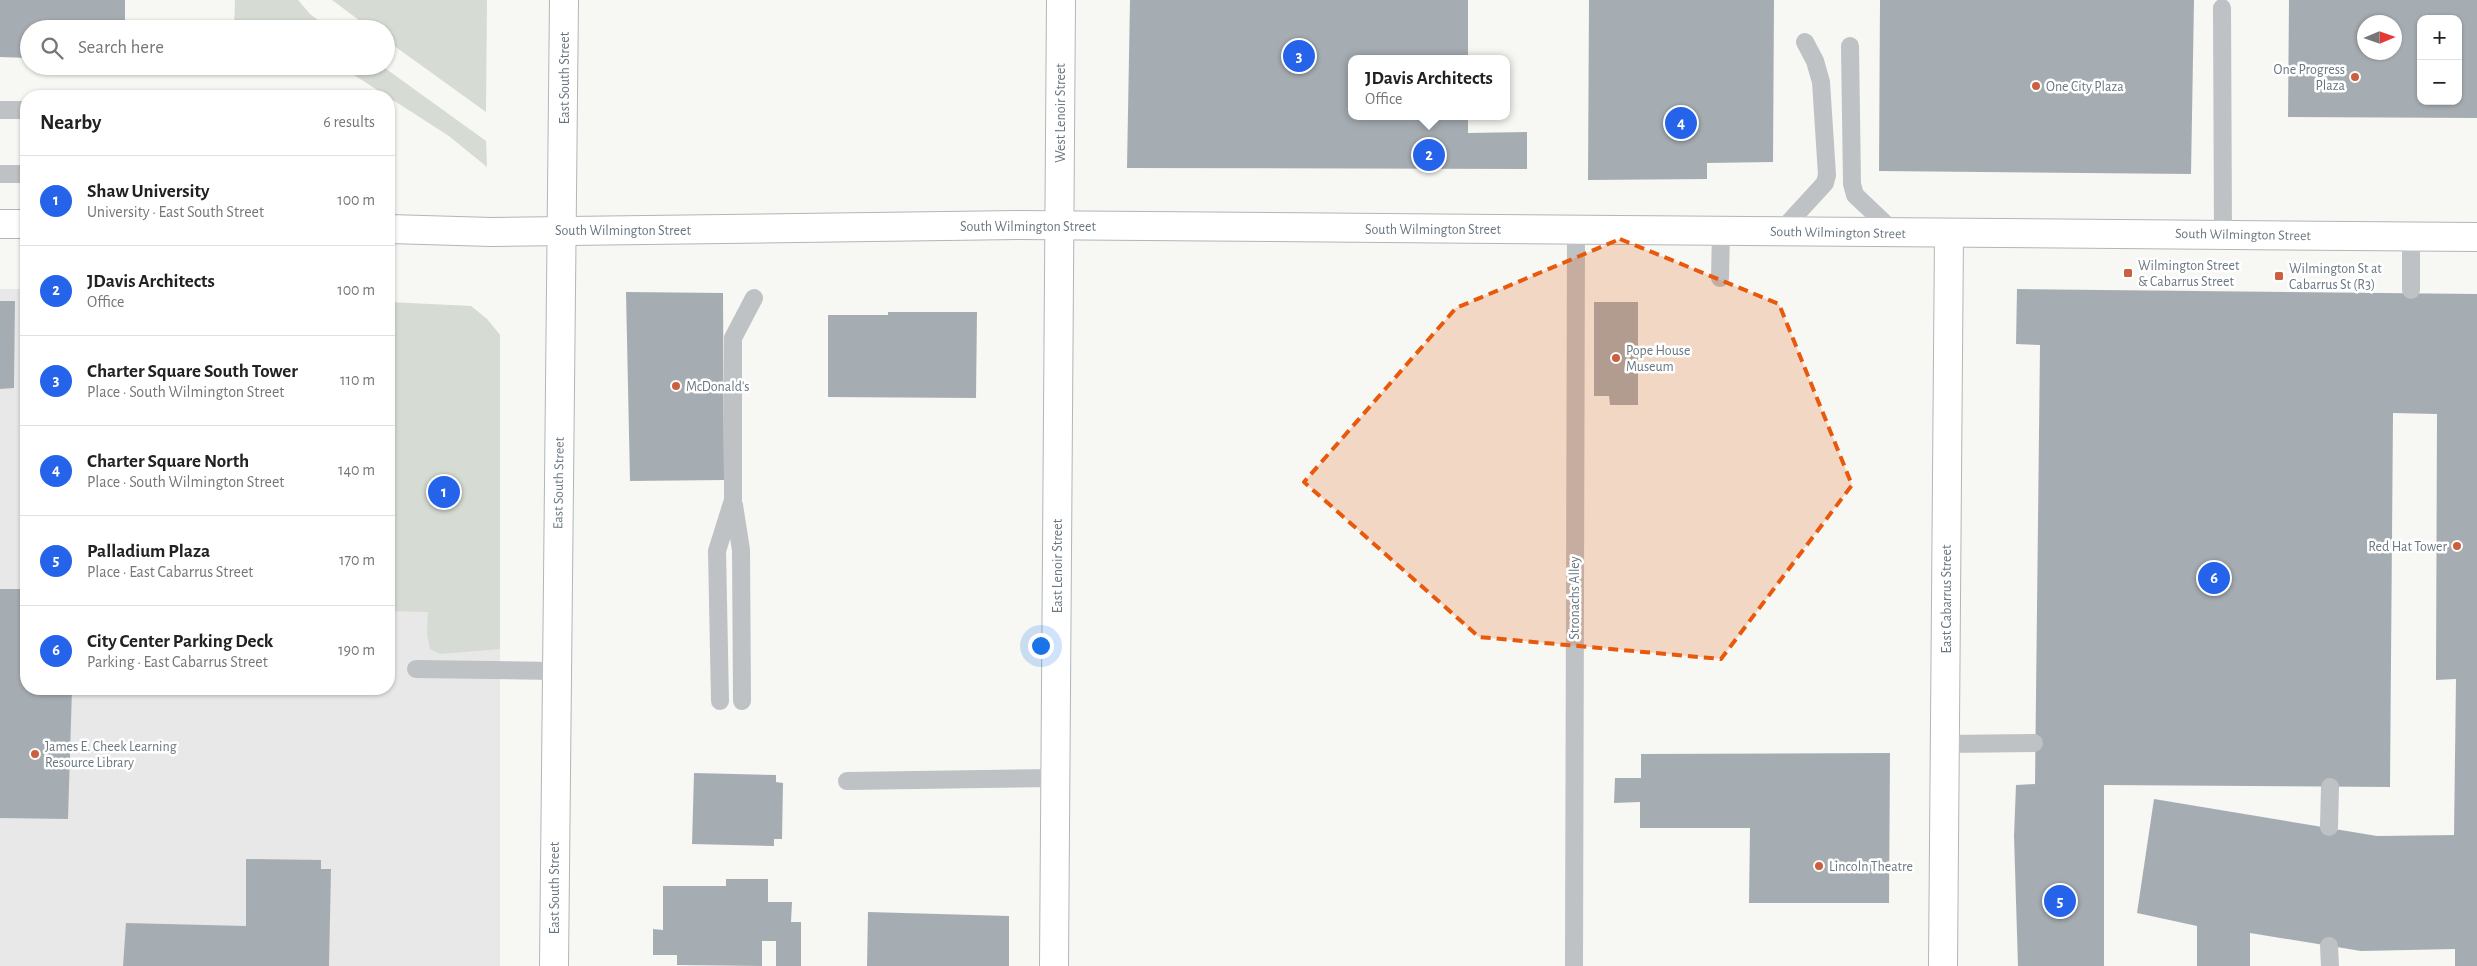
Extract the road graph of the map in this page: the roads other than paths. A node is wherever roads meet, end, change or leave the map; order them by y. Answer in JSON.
{"nodes":[{"id":1,"x":564,"y":0,"type":"edge"},
{"id":2,"x":1061,"y":0,"type":"edge"},
{"id":3,"x":2222,"y":8,"type":"dead end"},
{"id":4,"x":1805,"y":42,"type":"dead end"},
{"id":5,"x":1850,"y":46,"type":"dead end"},
{"id":6,"x":0,"y":110,"type":"edge"},
{"id":7,"x":20,"y":110,"type":"edge"},
{"id":8,"x":0,"y":174,"type":"edge"},
{"id":9,"x":20,"y":174,"type":"edge"},
{"id":10,"x":0,"y":224,"type":"edge"},
{"id":11,"x":20,"y":224,"type":"edge"},
{"id":12,"x":1058,"y":226,"type":"junction"},
{"id":13,"x":395,"y":229,"type":"edge"},
{"id":14,"x":562,"y":230,"type":"junction"},
{"id":15,"x":1576,"y":230,"type":"junction"},
{"id":16,"x":1721,"y":231,"type":"junction"},
{"id":17,"x":1781,"y":231,"type":"junction"},
{"id":18,"x":1895,"y":232,"type":"junction"},
{"id":19,"x":1949,"y":233,"type":"junction"},
{"id":20,"x":2223,"y":234,"type":"junction"},
{"id":21,"x":2411,"y":236,"type":"junction"},
{"id":22,"x":2477,"y":237,"type":"edge"},
{"id":23,"x":1720,"y":278,"type":"dead end"},
{"id":24,"x":2411,"y":290,"type":"dead end"},
{"id":25,"x":754,"y":298,"type":"dead end"},
{"id":26,"x":733,"y":500,"type":"junction"},
{"id":27,"x":416,"y":669,"type":"dead end"},
{"id":28,"x":556,"y":671,"type":"junction"},
{"id":29,"x":720,"y":701,"type":"dead end"},
{"id":30,"x":742,"y":702,"type":"dead end"},
{"id":31,"x":2034,"y":743,"type":"dead end"},
{"id":32,"x":1945,"y":744,"type":"junction"},
{"id":33,"x":1056,"y":778,"type":"junction"},
{"id":34,"x":847,"y":781,"type":"dead end"},
{"id":35,"x":2330,"y":787,"type":"dead end"},
{"id":36,"x":2329,"y":827,"type":"dead end"},
{"id":37,"x":2329,"y":946,"type":"dead end"},
{"id":38,"x":554,"y":966,"type":"edge"},
{"id":39,"x":1054,"y":966,"type":"edge"},
{"id":40,"x":1574,"y":966,"type":"edge"},
{"id":41,"x":1943,"y":966,"type":"edge"},
{"id":42,"x":2330,"y":966,"type":"edge"}],
"edges":[{"from":1,"to":14,"type":"main road","name":"East South Street"},
{"from":2,"to":12,"type":"main road","name":"West Lenoir Street"},
{"from":3,"to":20,"type":"lane"},
{"from":4,"to":17,"type":"lane"},
{"from":5,"to":18,"type":"lane"},
{"from":6,"to":7,"type":"lane"},
{"from":8,"to":9,"type":"lane"},
{"from":10,"to":11,"type":"main road"},
{"from":12,"to":14,"type":"main road","name":"South Wilmington Street"},
{"from":12,"to":15,"type":"main road","name":"South Wilmington Street"},
{"from":12,"to":33,"type":"main road","name":"East Lenoir Street"},
{"from":13,"to":14,"type":"main road","name":"South Wilmington Street"},
{"from":14,"to":28,"type":"main road","name":"East South Street"},
{"from":15,"to":16,"type":"main road","name":"South Wilmington Street"},
{"from":15,"to":40,"type":"lane","name":"Stronachs Alley"},
{"from":16,"to":17,"type":"main road","name":"South Wilmington Street"},
{"from":16,"to":23,"type":"lane"},
{"from":17,"to":18,"type":"main road","name":"South Wilmington Street"},
{"from":18,"to":19,"type":"main road","name":"South Wilmington Street"},
{"from":19,"to":20,"type":"main road","name":"South Wilmington Street"},
{"from":19,"to":32,"type":"main road","name":"East Cabarrus Street"},
{"from":20,"to":21,"type":"main road","name":"South Wilmington Street"},
{"from":21,"to":22,"type":"main road","name":"South Wilmington Street"},
{"from":21,"to":24,"type":"lane"},
{"from":25,"to":26,"type":"lane"},
{"from":26,"to":29,"type":"lane"},
{"from":26,"to":30,"type":"lane"},
{"from":27,"to":28,"type":"lane"},
{"from":28,"to":38,"type":"main road","name":"East South Street"},
{"from":31,"to":32,"type":"lane"},
{"from":32,"to":41,"type":"main road","name":"East Cabarrus Street"},
{"from":33,"to":34,"type":"lane"},
{"from":33,"to":39,"type":"main road","name":"East Lenoir Street"},
{"from":35,"to":36,"type":"lane"},
{"from":37,"to":42,"type":"lane"}]}
